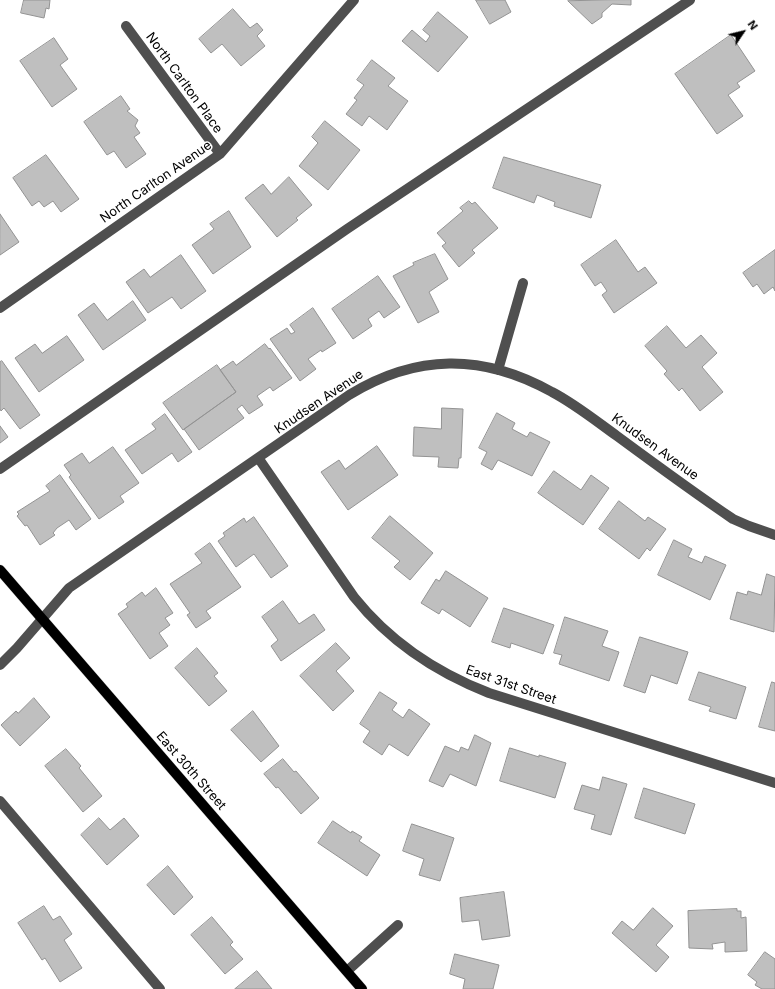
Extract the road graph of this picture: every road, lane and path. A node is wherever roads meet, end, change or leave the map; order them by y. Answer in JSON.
{"nodes":[{"id":1,"x":354,"y":0,"type":"edge"},
{"id":2,"x":690,"y":0,"type":"edge"},
{"id":3,"x":126,"y":26,"type":"dead end"},
{"id":4,"x":220,"y":154,"type":"junction"},
{"id":5,"x":523,"y":283,"type":"dead end"},
{"id":6,"x":0,"y":308,"type":"edge"},
{"id":7,"x":498,"y":370,"type":"junction"},
{"id":8,"x":259,"y":459,"type":"junction"},
{"id":9,"x":0,"y":469,"type":"edge"},
{"id":10,"x":774,"y":533,"type":"edge"},
{"id":11,"x":0,"y":570,"type":"edge"},
{"id":12,"x":42,"y":618,"type":"junction"},
{"id":13,"x":0,"y":665,"type":"edge"},
{"id":14,"x":775,"y":783,"type":"edge"},
{"id":15,"x":0,"y":801,"type":"edge"},
{"id":16,"x":398,"y":925,"type":"dead end"},
{"id":17,"x":347,"y":971,"type":"junction"},
{"id":18,"x":160,"y":989,"type":"edge"},
{"id":19,"x":362,"y":989,"type":"edge"}],
"edges":[{"from":1,"to":4,"type":"street","name":"North Carlton Avenue"},
{"from":2,"to":9,"type":"street"},
{"from":3,"to":4,"type":"street","name":"North Carlton Place"},
{"from":4,"to":6,"type":"street","name":"North Carlton Avenue"},
{"from":5,"to":7,"type":"street"},
{"from":7,"to":8,"type":"street","name":"Knudsen Avenue"},
{"from":7,"to":10,"type":"street","name":"Knudsen Avenue"},
{"from":8,"to":12,"type":"street","name":"Knudsen Avenue"},
{"from":8,"to":14,"type":"street","name":"East 31st Street"},
{"from":11,"to":12,"type":"main road","name":"East 30th Street"},
{"from":12,"to":13,"type":"street","name":"Knudsen Avenue"},
{"from":12,"to":17,"type":"main road","name":"East 30th Street"},
{"from":15,"to":18,"type":"street"},
{"from":16,"to":17,"type":"street"},
{"from":17,"to":19,"type":"main road","name":"East 30th Street"}]}
